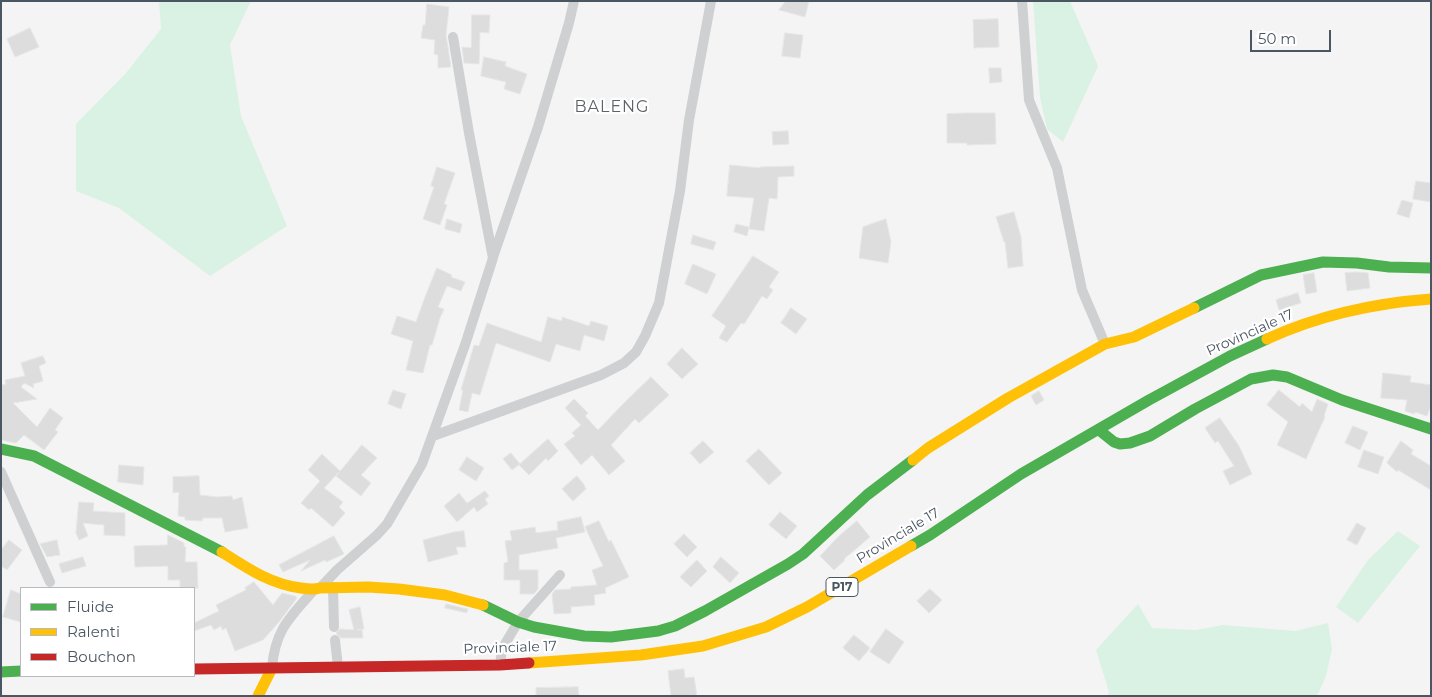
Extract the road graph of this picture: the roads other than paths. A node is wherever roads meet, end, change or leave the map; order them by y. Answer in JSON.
{"nodes":[{"id":1,"x":574,"y":1,"type":"edge"},
{"id":2,"x":711,"y":1,"type":"edge"},
{"id":3,"x":1022,"y":1,"type":"edge"},
{"id":4,"x":454,"y":37,"type":"dead end"},
{"id":5,"x":493,"y":258,"type":"junction"},
{"id":6,"x":1431,"y":268,"type":"edge"},
{"id":7,"x":1431,"y":299,"type":"edge"},
{"id":8,"x":1105,"y":344,"type":"junction"},
{"id":9,"x":1431,"y":429,"type":"edge"},
{"id":10,"x":1099,"y":430,"type":"junction"},
{"id":11,"x":433,"y":436,"type":"junction"},
{"id":12,"x":1,"y":449,"type":"edge"},
{"id":13,"x":1,"y":472,"type":"edge"},
{"id":14,"x":560,"y":574,"type":"dead end"},
{"id":15,"x":50,"y":582,"type":"dead end"},
{"id":16,"x":333,"y":588,"type":"junction"},
{"id":17,"x":317,"y":589,"type":"junction"},
{"id":18,"x":518,"y":622,"type":"junction"},
{"id":19,"x":334,"y":627,"type":"dead end"},
{"id":20,"x":335,"y":640,"type":"dead end"},
{"id":21,"x":500,"y":665,"type":"junction"},
{"id":22,"x":338,"y":667,"type":"junction"},
{"id":23,"x":272,"y":668,"type":"junction"},
{"id":24,"x":195,"y":669,"type":"edge"},
{"id":25,"x":1,"y":672,"type":"edge"},
{"id":26,"x":20,"y":672,"type":"edge"},
{"id":27,"x":258,"y":696,"type":"edge"}],
"edges":[{"from":1,"to":5,"type":"street"},
{"from":2,"to":11,"type":"street"},
{"from":3,"to":8,"type":"street"},
{"from":4,"to":5,"type":"street"},
{"from":5,"to":11,"type":"street"},
{"from":6,"to":8,"type":"street"},
{"from":7,"to":10,"type":"street","name":"Provinciale 17","number":"P17"},
{"from":8,"to":18,"type":"street"},
{"from":9,"to":10,"type":"street"},
{"from":10,"to":21,"type":"street","name":"Provinciale 17","number":"P17"},
{"from":11,"to":17,"type":"street"},
{"from":12,"to":17,"type":"street"},
{"from":13,"to":15,"type":"street"},
{"from":14,"to":18,"type":"street"},
{"from":16,"to":17,"type":"street"},
{"from":16,"to":18,"type":"street"},
{"from":16,"to":19,"type":"street"},
{"from":17,"to":23,"type":"street"},
{"from":18,"to":21,"type":"street"},
{"from":20,"to":22,"type":"street"},
{"from":21,"to":22,"type":"street","name":"Provinciale 17","number":"P17"},
{"from":22,"to":23,"type":"street","name":"Provinciale 17","number":"P17"},
{"from":23,"to":24,"type":"street","name":"Provinciale 17","number":"P17"},
{"from":23,"to":27,"type":"street"},
{"from":25,"to":26,"type":"street"}]}
